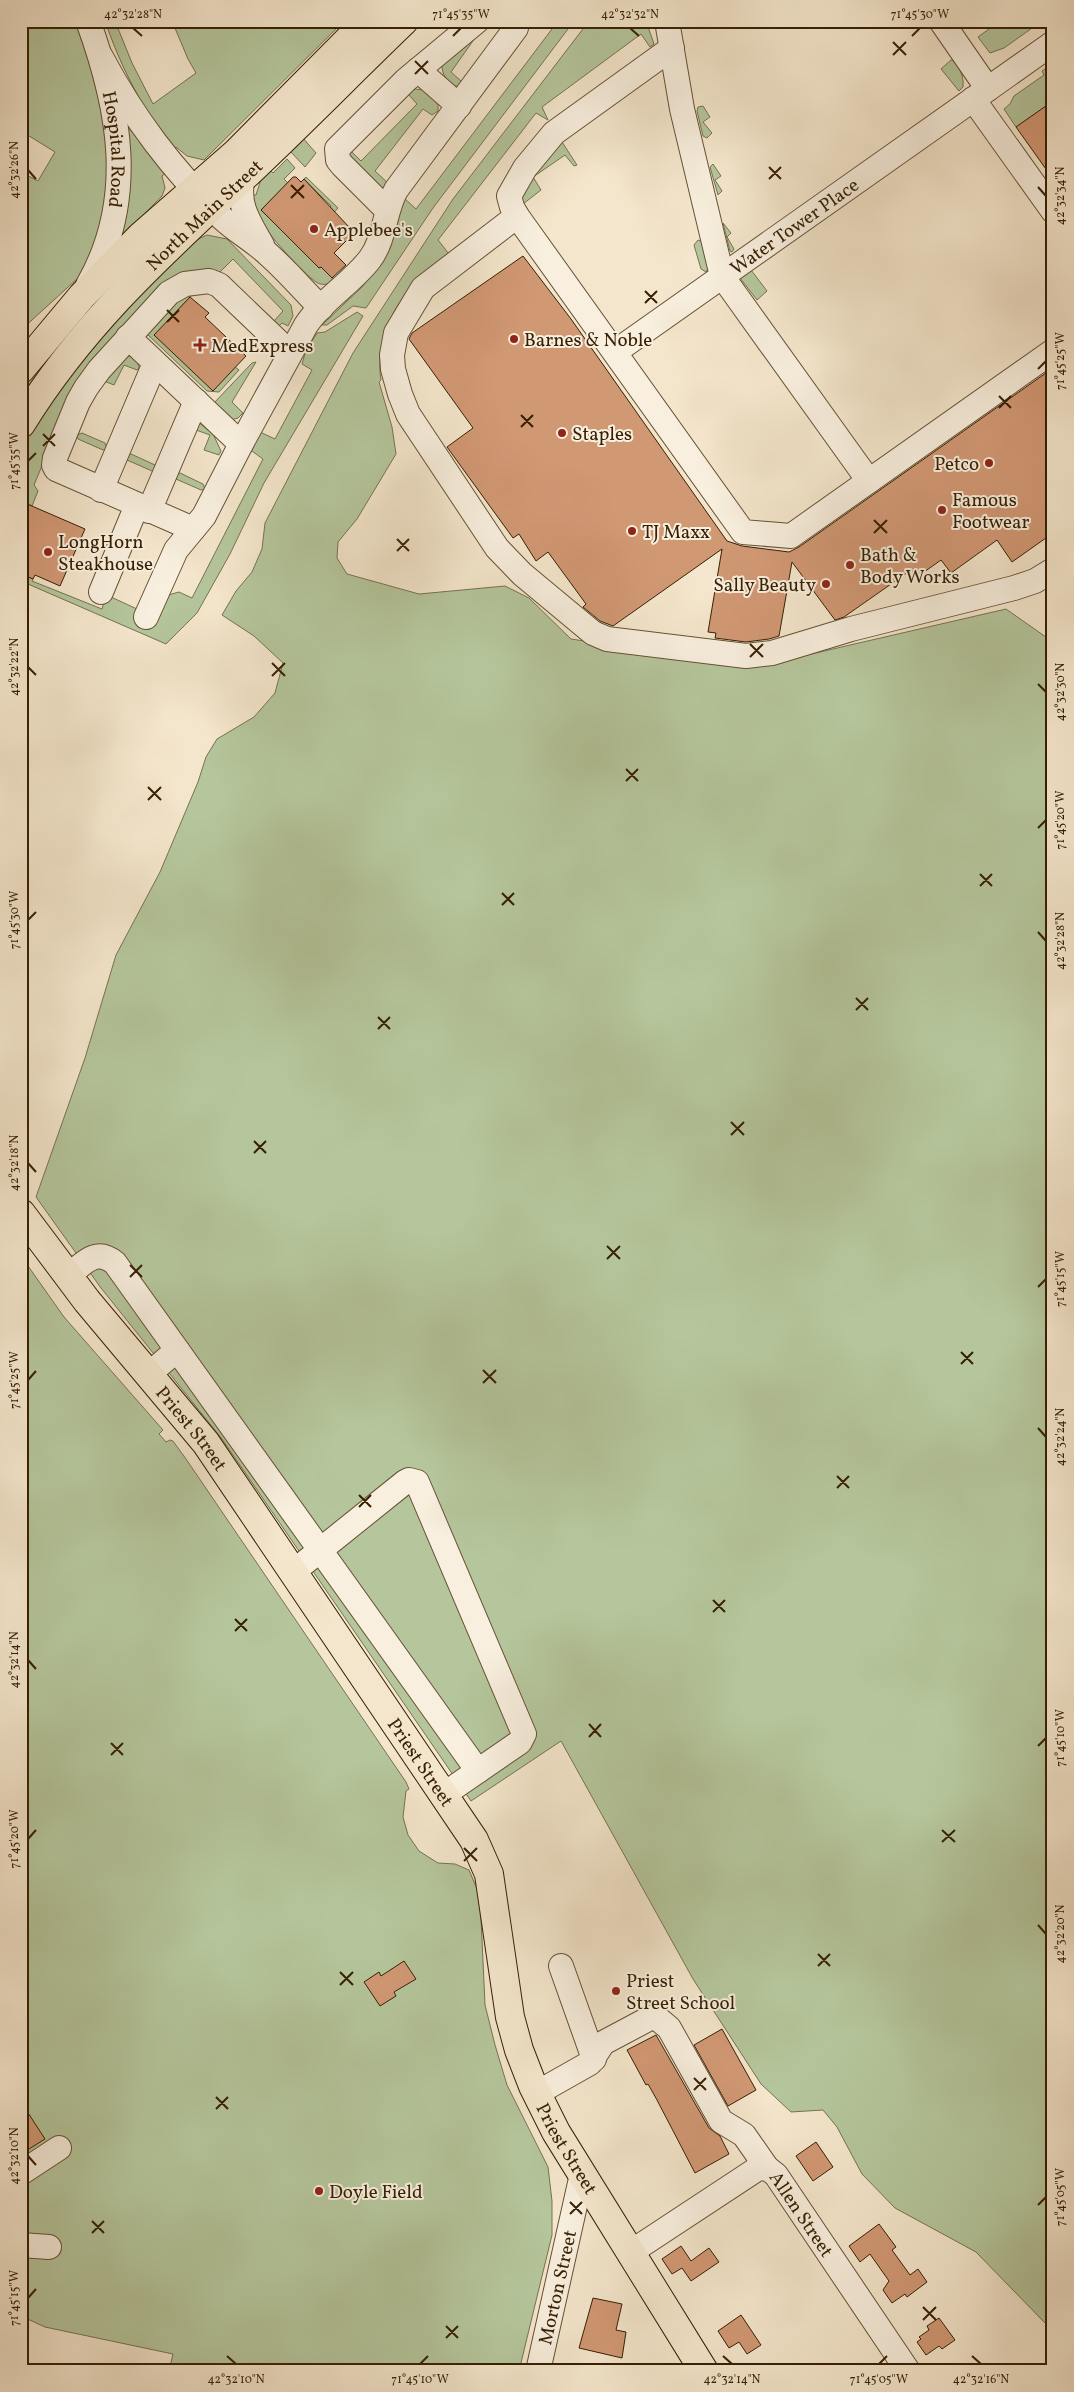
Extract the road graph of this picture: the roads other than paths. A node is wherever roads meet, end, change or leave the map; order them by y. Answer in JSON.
{"nodes":[{"id":1,"x":88,"y":21,"type":"edge"},
{"id":2,"x":366,"y":21,"type":"edge"},
{"id":3,"x":404,"y":21,"type":"edge"},
{"id":4,"x":477,"y":21,"type":"edge"},
{"id":5,"x":517,"y":21,"type":"edge"},
{"id":6,"x":667,"y":21,"type":"edge"},
{"id":7,"x":940,"y":21,"type":"edge"},
{"id":8,"x":1053,"y":43,"type":"edge"},
{"id":9,"x":672,"y":48,"type":"junction"},
{"id":10,"x":101,"y":57,"type":"junction"},
{"id":11,"x":418,"y":70,"type":"junction"},
{"id":12,"x":980,"y":94,"type":"junction"},
{"id":13,"x":459,"y":106,"type":"junction"},
{"id":14,"x":243,"y":177,"type":"junction"},
{"id":15,"x":203,"y":197,"type":"junction"},
{"id":16,"x":387,"y":210,"type":"junction"},
{"id":17,"x":1053,"y":212,"type":"edge"},
{"id":18,"x":517,"y":216,"type":"junction"},
{"id":19,"x":269,"y":254,"type":"junction"},
{"id":20,"x":722,"y":276,"type":"junction"},
{"id":21,"x":82,"y":296,"type":"junction"},
{"id":22,"x":321,"y":308,"type":"junction"},
{"id":23,"x":128,"y":337,"type":"junction"},
{"id":24,"x":1053,"y":351,"type":"edge"},
{"id":25,"x":615,"y":352,"type":"junction"},
{"id":26,"x":290,"y":353,"type":"junction"},
{"id":27,"x":155,"y":363,"type":"junction"},
{"id":28,"x":21,"y":369,"type":"edge"},
{"id":29,"x":196,"y":401,"type":"junction"},
{"id":30,"x":21,"y":424,"type":"edge"},
{"id":31,"x":241,"y":444,"type":"junction"},
{"id":32,"x":869,"y":481,"type":"junction"},
{"id":33,"x":100,"y":490,"type":"junction"},
{"id":34,"x":143,"y":508,"type":"junction"},
{"id":35,"x":193,"y":529,"type":"junction"},
{"id":36,"x":1053,"y":570,"type":"edge"},
{"id":37,"x":101,"y":592,"type":"dead end"},
{"id":38,"x":146,"y":617,"type":"dead end"},
{"id":39,"x":21,"y":1213,"type":"edge"},
{"id":40,"x":68,"y":1276,"type":"junction"},
{"id":41,"x":178,"y":1350,"type":"junction"},
{"id":42,"x":149,"y":1374,"type":"junction"},
{"id":43,"x":218,"y":1407,"type":"junction"},
{"id":44,"x":192,"y":1426,"type":"junction"},
{"id":45,"x":268,"y":1477,"type":"junction"},
{"id":46,"x":241,"y":1495,"type":"junction"},
{"id":47,"x":320,"y":1550,"type":"junction"},
{"id":48,"x":293,"y":1572,"type":"junction"},
{"id":49,"x":478,"y":1771,"type":"junction"},
{"id":50,"x":443,"y":1795,"type":"junction"},
{"id":51,"x":561,"y":1966,"type":"dead end"},
{"id":52,"x":594,"y":2059,"type":"junction"},
{"id":53,"x":537,"y":2093,"type":"junction"},
{"id":54,"x":59,"y":2148,"type":"dead end"},
{"id":55,"x":766,"y":2168,"type":"junction"},
{"id":56,"x":21,"y":2173,"type":"edge"},
{"id":57,"x":582,"y":2174,"type":"junction"},
{"id":58,"x":21,"y":2245,"type":"edge"},
{"id":59,"x":50,"y":2247,"type":"dead end"},
{"id":60,"x":630,"y":2252,"type":"junction"},
{"id":61,"x":538,"y":2371,"type":"edge"},
{"id":62,"x":704,"y":2371,"type":"edge"},
{"id":63,"x":908,"y":2371,"type":"edge"}],
"edges":[{"from":1,"to":10,"type":"street","name":"Hospital Road"},
{"from":2,"to":15,"type":"main road","name":"North Main Street"},
{"from":3,"to":14,"type":"main road","name":"North Main Street"},
{"from":4,"to":11,"type":"street"},
{"from":5,"to":13,"type":"street"},
{"from":6,"to":9,"type":"street","name":"Water Tower Place"},
{"from":7,"to":12,"type":"street"},
{"from":8,"to":12,"type":"street","name":"Water Tower Place"},
{"from":9,"to":18,"type":"street"},
{"from":9,"to":20,"type":"street","name":"Water Tower Place"},
{"from":10,"to":15,"type":"street","name":"Hospital Road"},
{"from":10,"to":21,"type":"street","name":"Hospital Road"},
{"from":11,"to":13,"type":"street"},
{"from":11,"to":16,"type":"street"},
{"from":12,"to":17,"type":"street"},
{"from":12,"to":20,"type":"street","name":"Water Tower Place"},
{"from":13,"to":16,"type":"street"},
{"from":14,"to":15,"type":"main road","name":"North Main Street"},
{"from":14,"to":19,"type":"street"},
{"from":15,"to":19,"type":"street","name":"Hospital Road"},
{"from":15,"to":21,"type":"main road","name":"North Main Street"},
{"from":15,"to":30,"type":"main road","name":"North Main Street"},
{"from":16,"to":22,"type":"street"},
{"from":18,"to":25,"type":"street"},
{"from":18,"to":36,"type":"street"},
{"from":19,"to":22,"type":"street"},
{"from":20,"to":25,"type":"street"},
{"from":20,"to":32,"type":"street"},
{"from":21,"to":28,"type":"main road","name":"North Main Street"},
{"from":22,"to":26,"type":"street"},
{"from":23,"to":26,"type":"street"},
{"from":23,"to":27,"type":"street"},
{"from":23,"to":33,"type":"street"},
{"from":24,"to":32,"type":"street"},
{"from":25,"to":32,"type":"street"},
{"from":26,"to":31,"type":"street"},
{"from":27,"to":29,"type":"street"},
{"from":27,"to":33,"type":"street"},
{"from":29,"to":31,"type":"street"},
{"from":29,"to":34,"type":"street"},
{"from":31,"to":35,"type":"street"},
{"from":33,"to":34,"type":"street"},
{"from":34,"to":35,"type":"street"},
{"from":34,"to":37,"type":"street"},
{"from":35,"to":38,"type":"street"},
{"from":39,"to":40,"type":"main road","name":"Priest Street"},
{"from":40,"to":41,"type":"street"},
{"from":40,"to":42,"type":"main road","name":"Priest Street"},
{"from":41,"to":42,"type":"street"},
{"from":41,"to":43,"type":"street"},
{"from":42,"to":44,"type":"main road","name":"Priest Street"},
{"from":43,"to":44,"type":"street"},
{"from":43,"to":45,"type":"street"},
{"from":44,"to":46,"type":"main road","name":"Priest Street"},
{"from":45,"to":46,"type":"street"},
{"from":45,"to":47,"type":"street"},
{"from":46,"to":48,"type":"main road","name":"Priest Street"},
{"from":47,"to":48,"type":"street"},
{"from":47,"to":49,"type":"street"},
{"from":47,"to":49,"type":"street"},
{"from":48,"to":50,"type":"main road","name":"Priest Street"},
{"from":49,"to":50,"type":"street"},
{"from":50,"to":53,"type":"main road","name":"Priest Street"},
{"from":51,"to":52,"type":"street"},
{"from":52,"to":53,"type":"street"},
{"from":52,"to":55,"type":"street"},
{"from":53,"to":57,"type":"main road","name":"Priest Street"},
{"from":54,"to":56,"type":"street"},
{"from":55,"to":60,"type":"street","name":"Allen Street"},
{"from":55,"to":63,"type":"street","name":"Allen Street"},
{"from":57,"to":60,"type":"main road","name":"Priest Street"},
{"from":57,"to":61,"type":"street","name":"Morton Street"},
{"from":58,"to":59,"type":"street"},
{"from":60,"to":62,"type":"main road","name":"Priest Street"}]}
